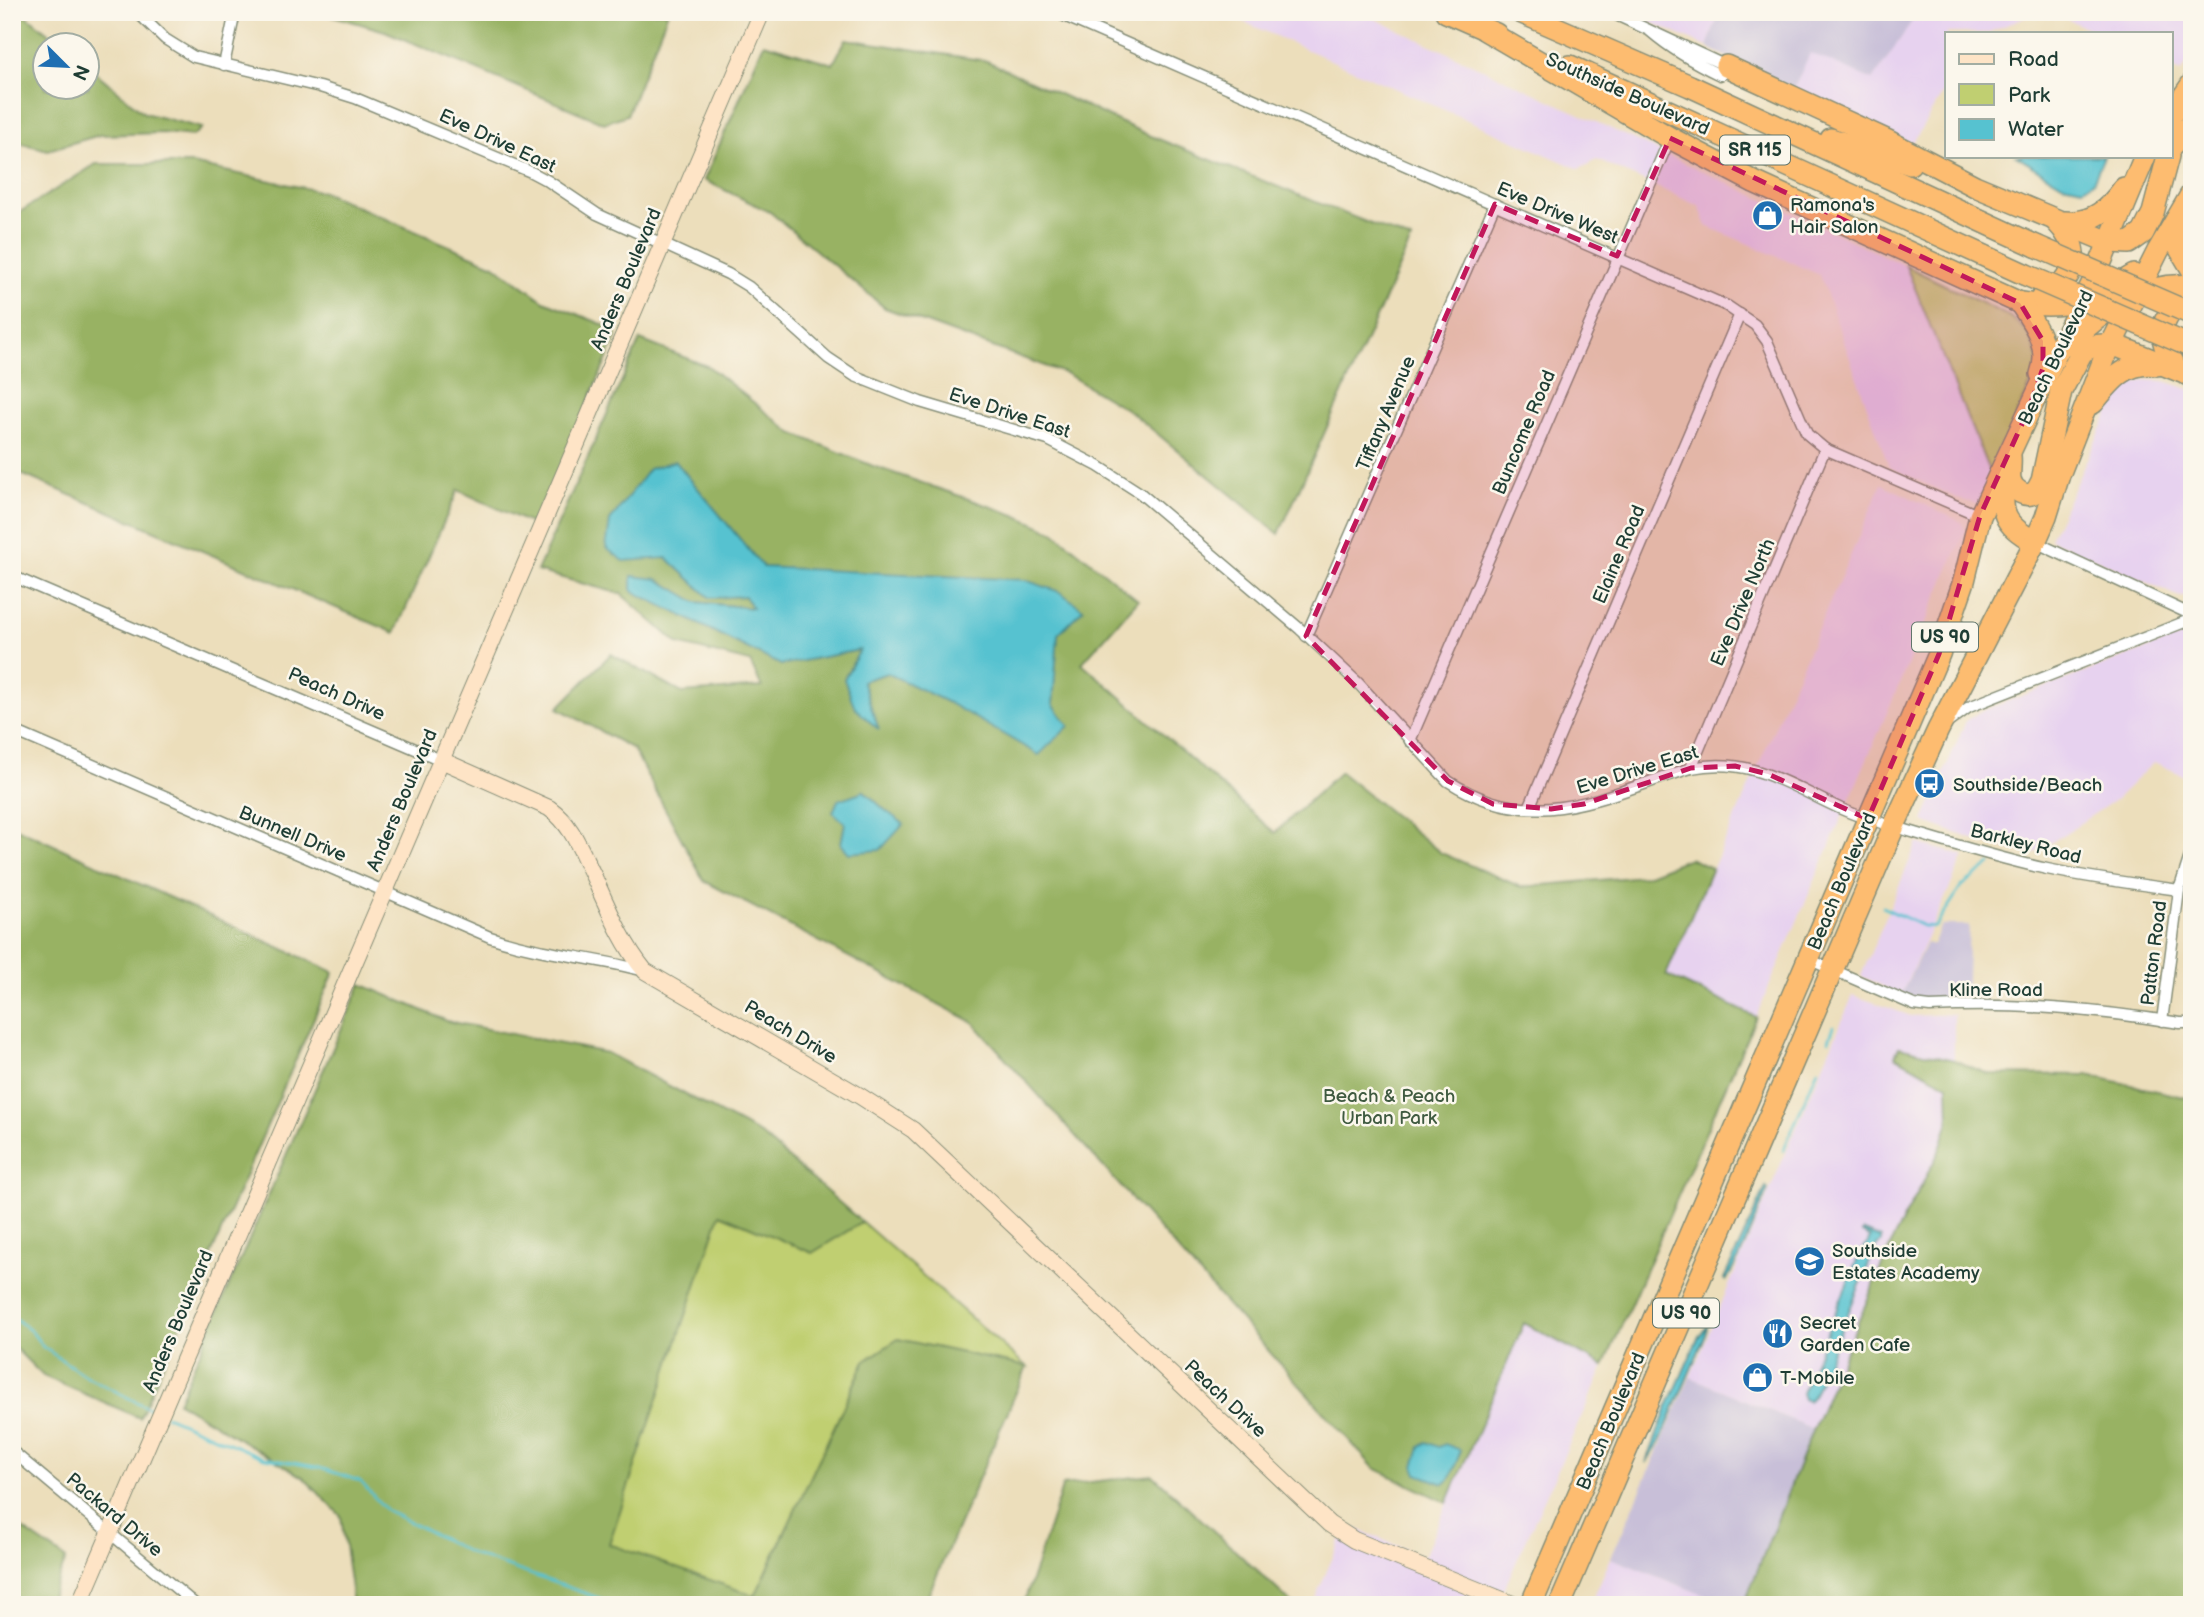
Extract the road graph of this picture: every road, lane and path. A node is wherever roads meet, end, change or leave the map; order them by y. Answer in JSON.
{"nodes":[{"id":1,"x":137,"y":12,"type":"edge"},
{"id":2,"x":235,"y":12,"type":"edge"},
{"id":3,"x":762,"y":12,"type":"edge"},
{"id":4,"x":1055,"y":12,"type":"edge"},
{"id":5,"x":1447,"y":12,"type":"edge"},
{"id":6,"x":1520,"y":12,"type":"edge"},
{"id":7,"x":1610,"y":12,"type":"edge"},
{"id":8,"x":1485,"y":30,"type":"junction"},
{"id":9,"x":224,"y":65,"type":"junction"},
{"id":10,"x":1726,"y":66,"type":"joint"},
{"id":11,"x":2192,"y":84,"type":"edge"},
{"id":12,"x":1736,"y":107,"type":"junction"},
{"id":13,"x":2172,"y":114,"type":"edge"},
{"id":14,"x":2192,"y":128,"type":"edge"},
{"id":15,"x":1670,"y":138,"type":"junction"},
{"id":16,"x":2172,"y":145,"type":"edge"},
{"id":17,"x":2144,"y":158,"type":"edge"},
{"id":18,"x":2144,"y":158,"type":"edge"},
{"id":19,"x":2168,"y":158,"type":"edge"},
{"id":20,"x":1975,"y":186,"type":"junction"},
{"id":21,"x":2191,"y":193,"type":"edge"},
{"id":22,"x":1495,"y":204,"type":"junction"},
{"id":23,"x":2177,"y":218,"type":"junction"},
{"id":24,"x":2056,"y":221,"type":"junction"},
{"id":25,"x":2109,"y":242,"type":"junction"},
{"id":26,"x":663,"y":243,"type":"junction"},
{"id":27,"x":1618,"y":257,"type":"junction"},
{"id":28,"x":2152,"y":261,"type":"junction"},
{"id":29,"x":2192,"y":269,"type":"edge"},
{"id":30,"x":2192,"y":286,"type":"edge"},
{"id":31,"x":2192,"y":296,"type":"edge"},
{"id":32,"x":2134,"y":297,"type":"junction"},
{"id":33,"x":2083,"y":301,"type":"junction"},
{"id":34,"x":2020,"y":303,"type":"junction"},
{"id":35,"x":1740,"y":314,"type":"junction"},
{"id":36,"x":2192,"y":314,"type":"edge"},
{"id":37,"x":2112,"y":344,"type":"junction"},
{"id":38,"x":2192,"y":347,"type":"edge"},
{"id":39,"x":2052,"y":362,"type":"junction"},
{"id":40,"x":2184,"y":373,"type":"edge"},
{"id":41,"x":2028,"y":411,"type":"junction"},
{"id":42,"x":2081,"y":417,"type":"junction"},
{"id":43,"x":1825,"y":449,"type":"junction"},
{"id":44,"x":2007,"y":456,"type":"junction"},
{"id":45,"x":1980,"y":516,"type":"junction"},
{"id":46,"x":2035,"y":542,"type":"junction"},
{"id":47,"x":12,"y":576,"type":"edge"},
{"id":48,"x":2192,"y":617,"type":"edge"},
{"id":49,"x":1306,"y":636,"type":"junction"},
{"id":50,"x":12,"y":730,"type":"edge"},
{"id":51,"x":1938,"y":730,"type":"junction"},
{"id":52,"x":1410,"y":741,"type":"junction"},
{"id":53,"x":441,"y":760,"type":"junction"},
{"id":54,"x":1691,"y":768,"type":"junction"},
{"id":55,"x":1529,"y":808,"type":"junction"},
{"id":56,"x":1868,"y":819,"type":"junction"},
{"id":57,"x":1894,"y":826,"type":"junction"},
{"id":58,"x":2192,"y":850,"type":"edge"},
{"id":59,"x":2179,"y":890,"type":"junction"},
{"id":60,"x":385,"y":892,"type":"junction"},
{"id":61,"x":1808,"y":959,"type":"junction"},
{"id":62,"x":1833,"y":970,"type":"junction"},
{"id":63,"x":645,"y":971,"type":"junction"},
{"id":64,"x":2162,"y":1020,"type":"junction"},
{"id":65,"x":2192,"y":1023,"type":"edge"},
{"id":66,"x":1670,"y":1281,"type":"junction"},
{"id":67,"x":1694,"y":1292,"type":"junction"},
{"id":68,"x":12,"y":1451,"type":"edge"},
{"id":69,"x":110,"y":1533,"type":"junction"},
{"id":70,"x":79,"y":1605,"type":"edge"},
{"id":71,"x":196,"y":1605,"type":"edge"},
{"id":72,"x":1516,"y":1605,"type":"edge"},
{"id":73,"x":1531,"y":1605,"type":"edge"},
{"id":74,"x":1560,"y":1605,"type":"edge"}],
"edges":[{"from":1,"to":9,"type":"street","name":"Eve Drive East"},
{"from":2,"to":9,"type":"street"},
{"from":3,"to":26,"type":"street","name":"Anders Boulevard"},
{"from":4,"to":22,"type":"street","name":"Eve Drive West"},
{"from":5,"to":8,"type":"highway","name":"Southside Boulevard","number":"SR 115"},
{"from":6,"to":12,"type":"highway","name":"Southside Boulevard","number":"SR 115"},
{"from":7,"to":10,"type":"street"},
{"from":8,"to":15,"type":"highway"},
{"from":8,"to":38,"type":"highway","name":"Southside Boulevard","number":"SR 115","bridge":true},
{"from":9,"to":26,"type":"street","name":"Eve Drive East"},
{"from":10,"to":20,"type":"highway"},
{"from":11,"to":13,"type":"highway"},
{"from":12,"to":20,"type":"highway"},
{"from":12,"to":36,"type":"highway","name":"Southside Boulevard","number":"SR 115","bridge":true},
{"from":14,"to":16,"type":"highway"},
{"from":15,"to":27,"type":"street","name":"Buncome Road"},
{"from":15,"to":34,"type":"highway"},
{"from":17,"to":24,"type":"highway"},
{"from":18,"to":25,"type":"highway","name":"Beach Boulevard","number":"US 90"},
{"from":19,"to":25,"type":"highway"},
{"from":20,"to":24,"type":"highway"},
{"from":21,"to":23,"type":"highway","number":"US 90"},
{"from":22,"to":27,"type":"street","name":"Eve Drive West"},
{"from":22,"to":49,"type":"street","name":"Tiffany Avenue"},
{"from":23,"to":28,"type":"highway","number":"US 90"},
{"from":23,"to":29,"type":"highway"},
{"from":24,"to":25,"type":"highway"},
{"from":24,"to":34,"type":"highway"},
{"from":25,"to":33,"type":"highway","name":"Beach Boulevard","number":"US 90"},
{"from":26,"to":49,"type":"street","name":"Eve Drive East"},
{"from":26,"to":53,"type":"street","name":"Anders Boulevard"},
{"from":27,"to":35,"type":"street","name":"Eve Drive West"},
{"from":27,"to":52,"type":"street","name":"Buncome Road"},
{"from":28,"to":32,"type":"highway","number":"US 90"},
{"from":28,"to":33,"type":"highway"},
{"from":30,"to":32,"type":"highway"},
{"from":31,"to":40,"type":"highway"},
{"from":32,"to":37,"type":"highway","number":"US 90"},
{"from":32,"to":39,"type":"highway"},
{"from":33,"to":34,"type":"highway"},
{"from":33,"to":39,"type":"highway","name":"Beach Boulevard","number":"US 90"},
{"from":34,"to":41,"type":"highway"},
{"from":35,"to":43,"type":"street","name":"Eve Drive West"},
{"from":35,"to":55,"type":"street","name":"Elaine Road"},
{"from":37,"to":40,"type":"highway"},
{"from":37,"to":42,"type":"highway","number":"US 90"},
{"from":37,"to":44,"type":"highway"},
{"from":39,"to":41,"type":"highway","name":"Beach Boulevard","number":"US 90"},
{"from":40,"to":42,"type":"highway"},
{"from":41,"to":44,"type":"highway","name":"Beach Boulevard","number":"US 90"},
{"from":42,"to":46,"type":"highway","number":"US 90"},
{"from":43,"to":45,"type":"street","name":"Eve Drive West"},
{"from":43,"to":54,"type":"street","name":"Eve Drive North"},
{"from":44,"to":45,"type":"highway","name":"Beach Boulevard","number":"US 90"},
{"from":44,"to":46,"type":"highway"},
{"from":45,"to":56,"type":"highway","name":"Beach Boulevard","number":"US 90"},
{"from":46,"to":48,"type":"street"},
{"from":46,"to":51,"type":"highway","number":"US 90"},
{"from":47,"to":53,"type":"street","name":"Peach Drive"},
{"from":48,"to":51,"type":"street"},
{"from":49,"to":52,"type":"street","name":"Eve Drive East"},
{"from":50,"to":60,"type":"street","name":"Bunnell Drive"},
{"from":51,"to":57,"type":"highway","number":"US 90"},
{"from":52,"to":55,"type":"street","name":"Eve Drive East"},
{"from":53,"to":60,"type":"street","name":"Anders Boulevard"},
{"from":53,"to":63,"type":"street","name":"Peach Drive"},
{"from":54,"to":55,"type":"street","name":"Eve Drive East"},
{"from":54,"to":56,"type":"street","name":"Eve Drive East"},
{"from":56,"to":57,"type":"street","name":"Barkley Road"},
{"from":56,"to":61,"type":"highway","name":"Beach Boulevard","number":"US 90"},
{"from":57,"to":59,"type":"street","name":"Barkley Road"},
{"from":57,"to":62,"type":"highway","number":"US 90"},
{"from":58,"to":59,"type":"street","name":"Patton Road"},
{"from":59,"to":64,"type":"street","name":"Patton Road"},
{"from":60,"to":63,"type":"street","name":"Bunnell Drive"},
{"from":60,"to":69,"type":"street","name":"Anders Boulevard"},
{"from":61,"to":62,"type":"street","name":"Kline Road"},
{"from":61,"to":66,"type":"highway","name":"Beach Boulevard","number":"US 90"},
{"from":62,"to":64,"type":"street","name":"Kline Road"},
{"from":62,"to":67,"type":"highway","number":"US 90"},
{"from":63,"to":72,"type":"street","name":"Peach Drive"},
{"from":64,"to":65,"type":"street","name":"Kline Road"},
{"from":66,"to":67,"type":"street"},
{"from":66,"to":73,"type":"highway","name":"Beach Boulevard","number":"US 90"},
{"from":67,"to":74,"type":"highway","number":"US 90"},
{"from":68,"to":69,"type":"street","name":"Packard Drive"},
{"from":69,"to":70,"type":"street","name":"Anders Boulevard"},
{"from":69,"to":71,"type":"street","name":"Packard Drive"}]}
